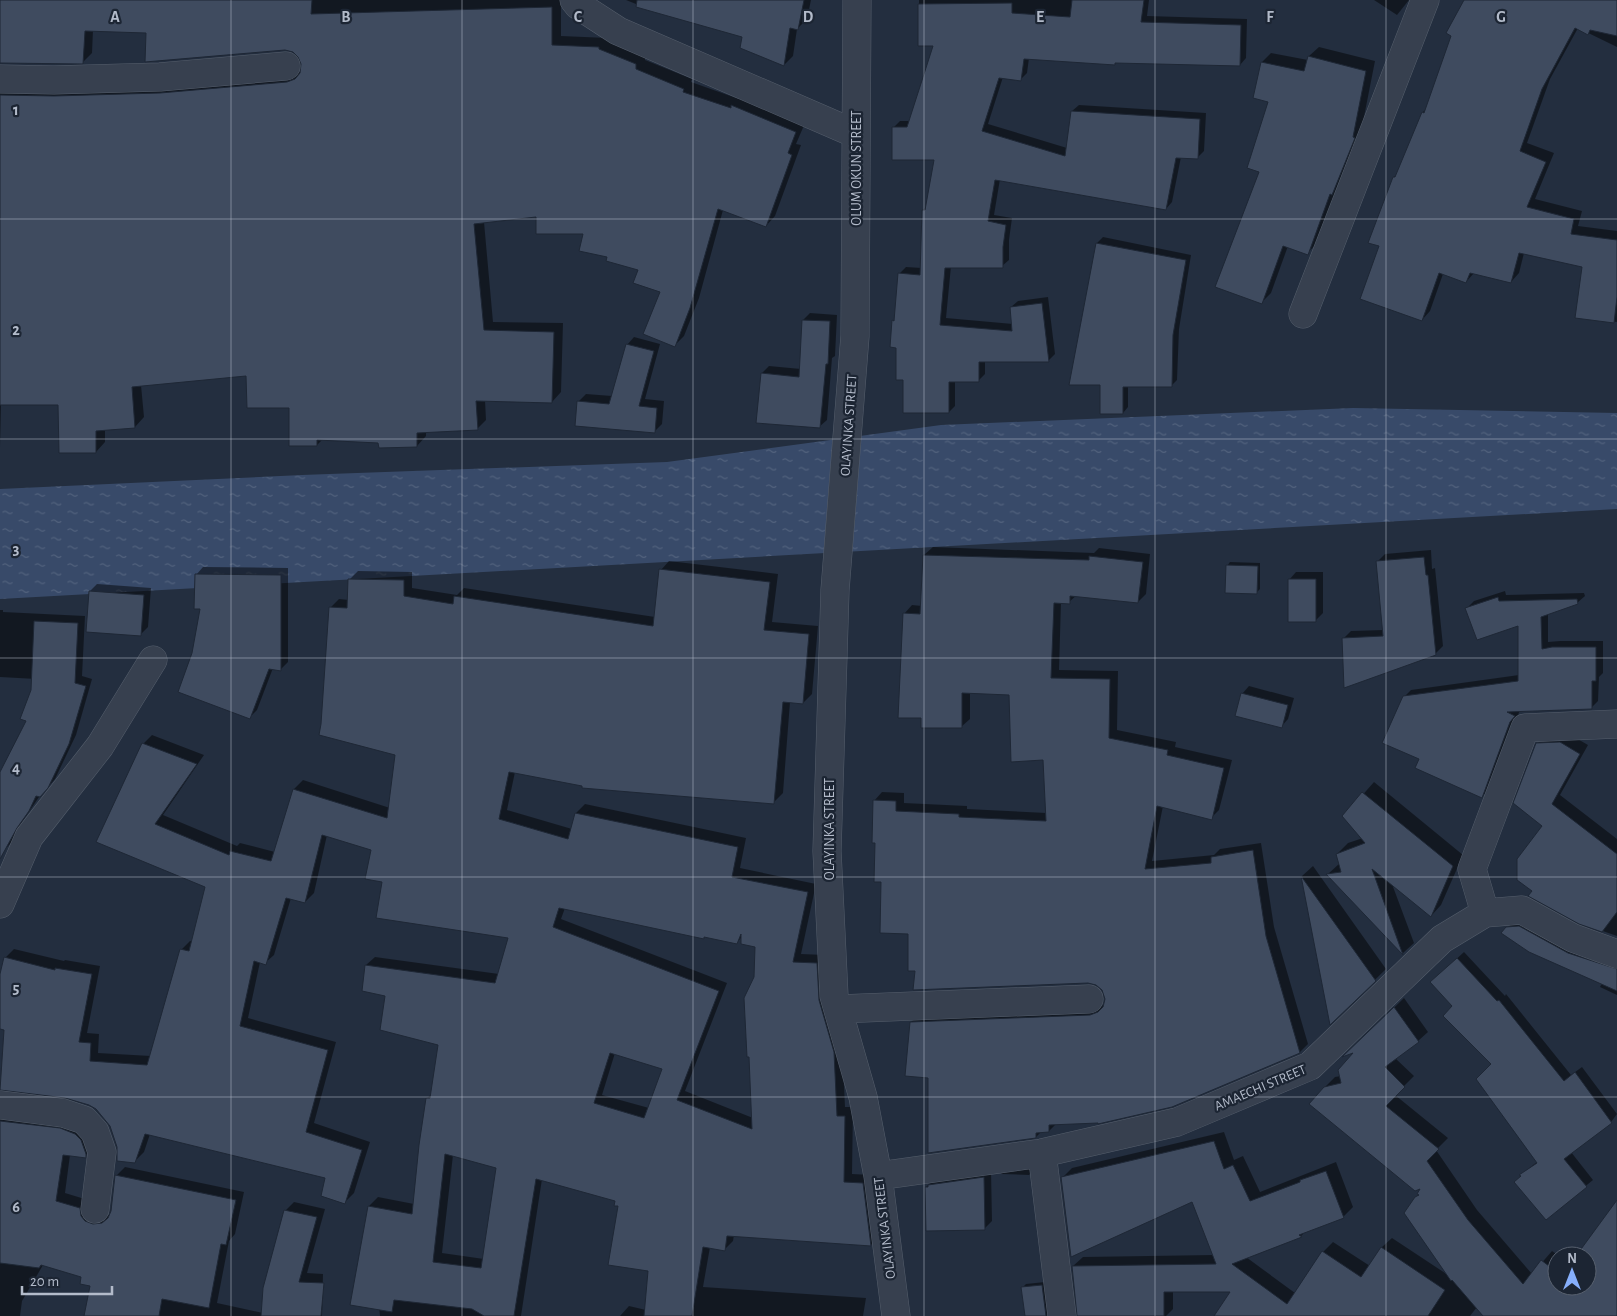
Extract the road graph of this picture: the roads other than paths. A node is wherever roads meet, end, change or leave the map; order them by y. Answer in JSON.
{"nodes":[{"id":1,"x":574,"y":0,"type":"edge"},
{"id":2,"x":857,"y":0,"type":"edge"},
{"id":3,"x":1425,"y":0,"type":"edge"},
{"id":4,"x":286,"y":66,"type":"dead end"},
{"id":5,"x":0,"y":79,"type":"edge"},
{"id":6,"x":856,"y":134,"type":"junction"},
{"id":7,"x":1302,"y":314,"type":"dead end"},
{"id":8,"x":855,"y":336,"type":"joint"},
{"id":9,"x":153,"y":660,"type":"dead end"},
{"id":10,"x":1617,"y":724,"type":"edge"},
{"id":11,"x":0,"y":904,"type":"edge"},
{"id":12,"x":1485,"y":913,"type":"junction"},
{"id":13,"x":1617,"y":954,"type":"edge"},
{"id":14,"x":1089,"y":999,"type":"dead end"},
{"id":15,"x":836,"y":1003,"type":"junction"},
{"id":16,"x":0,"y":1105,"type":"edge"},
{"id":17,"x":1042,"y":1153,"type":"junction"},
{"id":18,"x":878,"y":1176,"type":"junction"},
{"id":19,"x":95,"y":1209,"type":"dead end"},
{"id":20,"x":896,"y":1316,"type":"edge"},
{"id":21,"x":1062,"y":1316,"type":"edge"}],
"edges":[{"from":1,"to":6,"type":"street"},
{"from":2,"to":6,"type":"street","name":"OLUM OKUN STREET"},
{"from":3,"to":7,"type":"street"},
{"from":4,"to":5,"type":"street"},
{"from":6,"to":8,"type":"street","name":"OLUM OKUN STREET"},
{"from":8,"to":15,"type":"street","name":"OLAYINKA STREET"},
{"from":9,"to":11,"type":"street"},
{"from":10,"to":12,"type":"street"},
{"from":12,"to":13,"type":"street"},
{"from":12,"to":17,"type":"street","name":"AMAECHI STREET"},
{"from":14,"to":15,"type":"street"},
{"from":15,"to":18,"type":"street","name":"OLAYINKA STREET"},
{"from":16,"to":19,"type":"street"},
{"from":17,"to":18,"type":"street","name":"AMAECHI STREET"},
{"from":17,"to":21,"type":"street"},
{"from":18,"to":20,"type":"street","name":"OLAYINKA STREET"}]}
